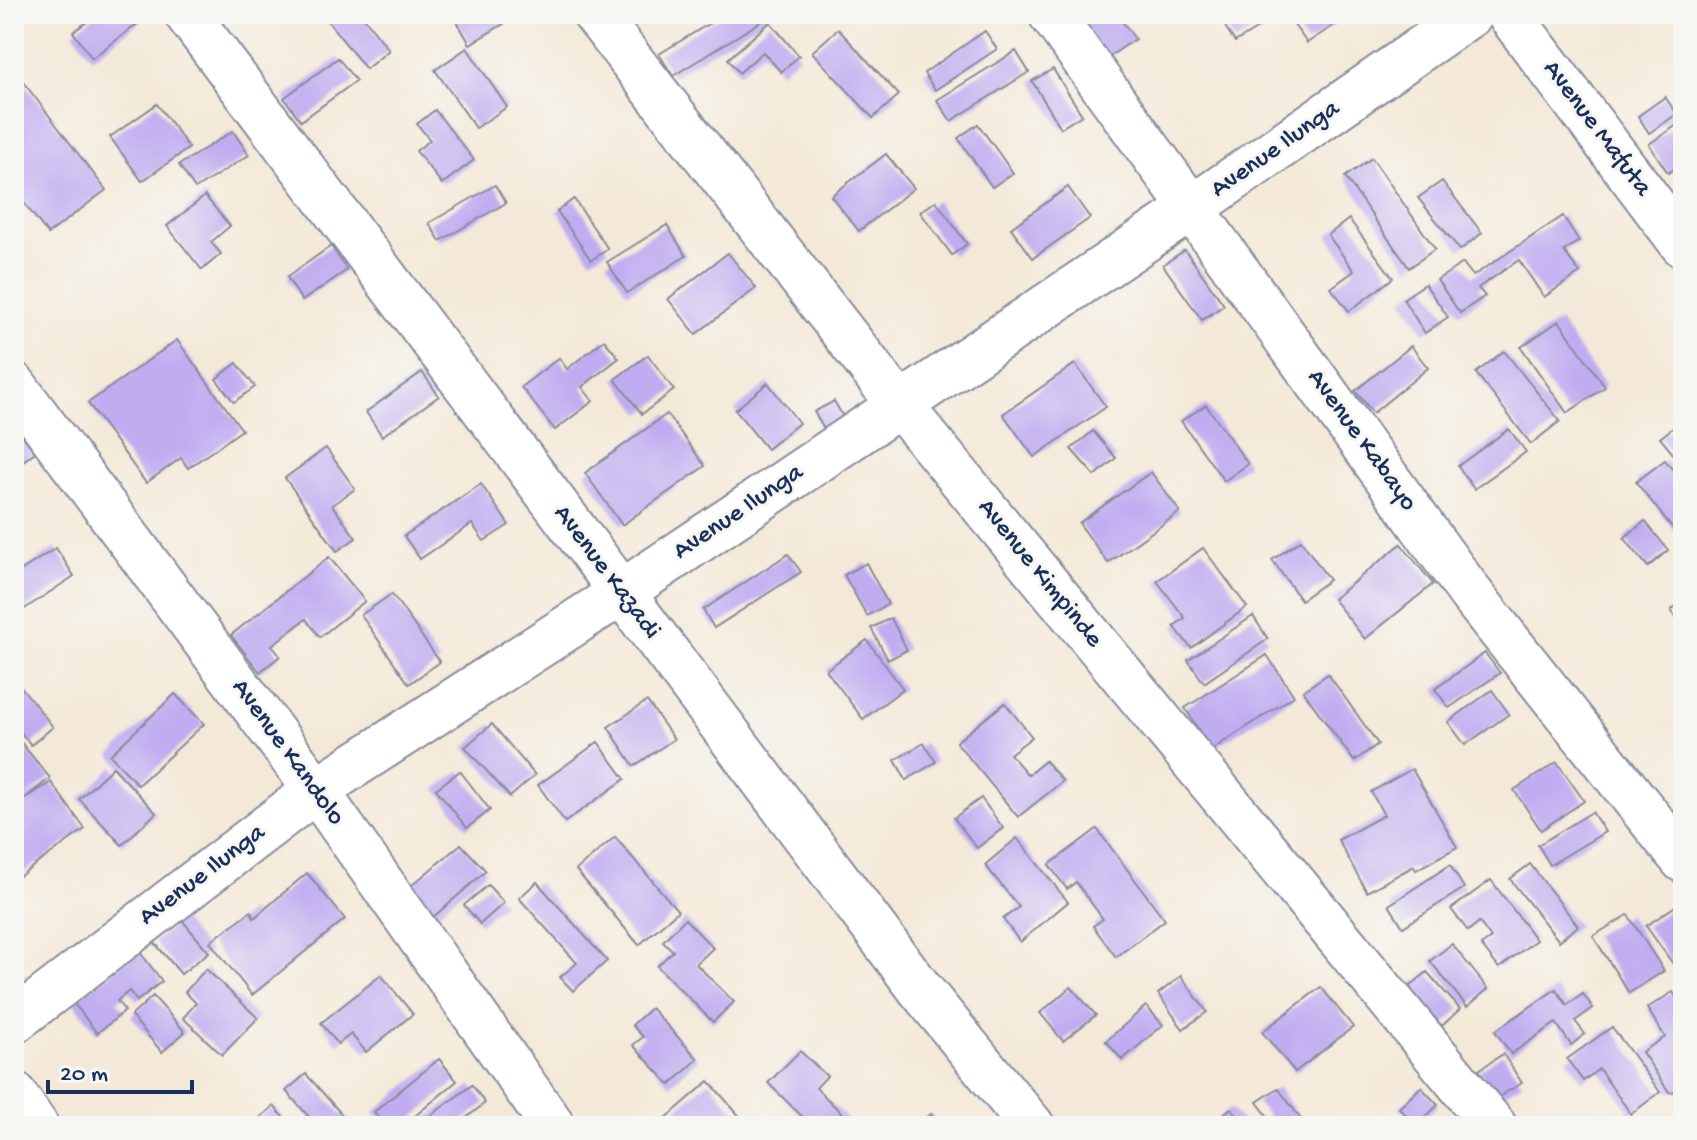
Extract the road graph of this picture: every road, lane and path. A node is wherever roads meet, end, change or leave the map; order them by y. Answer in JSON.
{"nodes":[{"id":1,"x":187,"y":14,"type":"edge"},
{"id":2,"x":595,"y":14,"type":"edge"},
{"id":3,"x":1051,"y":14,"type":"edge"},
{"id":4,"x":1471,"y":14,"type":"edge"},
{"id":5,"x":1509,"y":14,"type":"edge"},
{"id":6,"x":1192,"y":208,"type":"junction"},
{"id":7,"x":1683,"y":245,"type":"edge"},
{"id":8,"x":14,"y":385,"type":"edge"},
{"id":9,"x":899,"y":404,"type":"junction"},
{"id":10,"x":621,"y":593,"type":"junction"},
{"id":11,"x":316,"y":790,"type":"junction"},
{"id":12,"x":1683,"y":860,"type":"edge"},
{"id":13,"x":14,"y":1021,"type":"edge"},
{"id":14,"x":14,"y":1094,"type":"edge"},
{"id":15,"x":36,"y":1126,"type":"edge"},
{"id":16,"x":553,"y":1126,"type":"edge"},
{"id":17,"x":1032,"y":1126,"type":"edge"},
{"id":18,"x":1494,"y":1126,"type":"edge"}],
"edges":[{"from":1,"to":10,"type":"street","name":"Avenue Kazadi"},
{"from":2,"to":9,"type":"street","name":"Avenue Kimpinde"},
{"from":3,"to":6,"type":"street","name":"Avenue Kabayo"},
{"from":4,"to":6,"type":"street","name":"Avenue Ilunga"},
{"from":5,"to":7,"type":"street","name":"Avenue Mafuta"},
{"from":6,"to":9,"type":"street","name":"Avenue Ilunga"},
{"from":6,"to":12,"type":"street","name":"Avenue Kabayo"},
{"from":8,"to":11,"type":"street","name":"Avenue Kandolo"},
{"from":9,"to":10,"type":"street","name":"Avenue Ilunga"},
{"from":9,"to":18,"type":"street","name":"Avenue Kimpinde"},
{"from":10,"to":11,"type":"street","name":"Avenue Ilunga"},
{"from":10,"to":17,"type":"street","name":"Avenue Kazadi"},
{"from":11,"to":13,"type":"street","name":"Avenue Ilunga"},
{"from":11,"to":16,"type":"street","name":"Avenue Kandolo"},
{"from":14,"to":15,"type":"street"}]}
